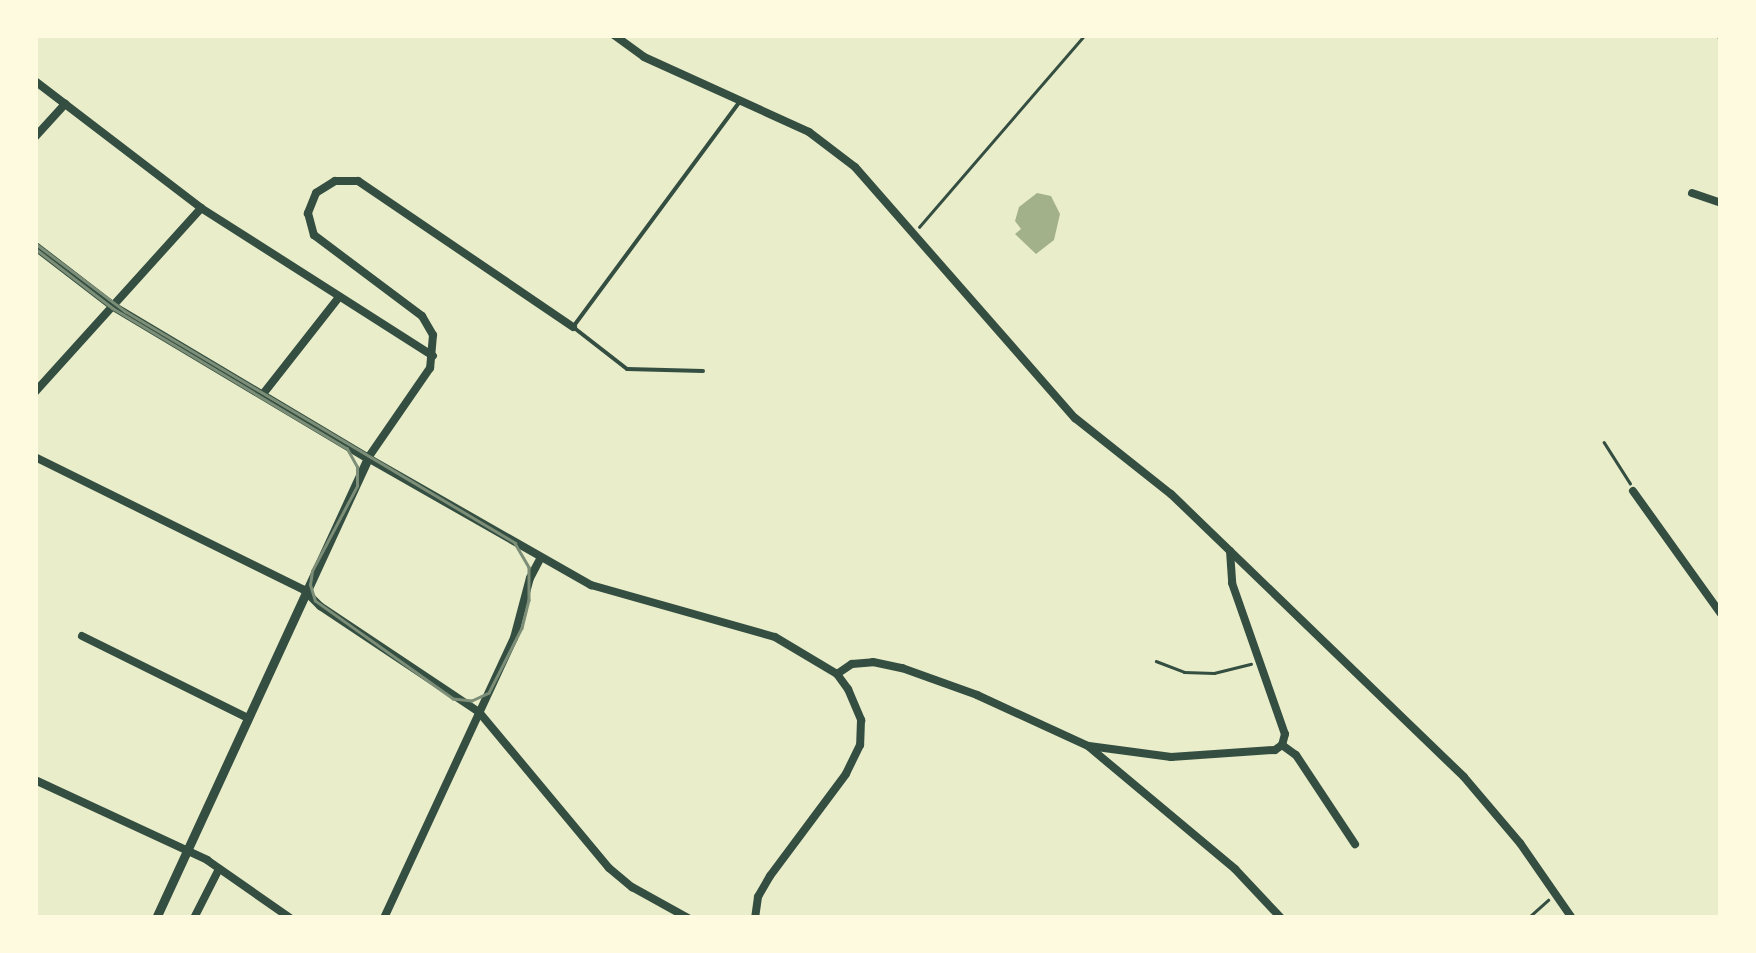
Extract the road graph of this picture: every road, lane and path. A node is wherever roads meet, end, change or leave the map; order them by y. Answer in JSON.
{"nodes":[{"id":1,"x":614,"y":35,"type":"edge"},
{"id":2,"x":1084,"y":35,"type":"edge"},
{"id":3,"x":1717,"y":35,"type":"edge"},
{"id":4,"x":1721,"y":40,"type":"edge"},
{"id":5,"x":35,"y":81,"type":"edge"},
{"id":6,"x":741,"y":100,"type":"junction"},
{"id":7,"x":64,"y":104,"type":"junction"},
{"id":8,"x":35,"y":137,"type":"edge"},
{"id":9,"x":1692,"y":193,"type":"dead end"},
{"id":10,"x":1721,"y":202,"type":"edge"},
{"id":11,"x":201,"y":208,"type":"junction"},
{"id":12,"x":914,"y":232,"type":"junction"},
{"id":13,"x":35,"y":246,"type":"edge"},
{"id":14,"x":339,"y":297,"type":"junction"},
{"id":15,"x":113,"y":306,"type":"junction"},
{"id":16,"x":572,"y":327,"type":"junction"},
{"id":17,"x":433,"y":356,"type":"junction"},
{"id":18,"x":703,"y":371,"type":"dead end"},
{"id":19,"x":35,"y":392,"type":"edge"},
{"id":20,"x":263,"y":394,"type":"junction"},
{"id":21,"x":1604,"y":442,"type":"dead end"},
{"id":22,"x":35,"y":456,"type":"edge"},
{"id":23,"x":368,"y":458,"type":"junction"},
{"id":24,"x":1633,"y":491,"type":"joint"},
{"id":25,"x":1230,"y":551,"type":"junction"},
{"id":26,"x":540,"y":559,"type":"junction"},
{"id":27,"x":304,"y":590,"type":"junction"},
{"id":28,"x":1721,"y":614,"type":"edge"},
{"id":29,"x":82,"y":636,"type":"dead end"},
{"id":30,"x":1156,"y":660,"type":"dead end"},
{"id":31,"x":1260,"y":662,"type":"junction"},
{"id":32,"x":838,"y":674,"type":"junction"},
{"id":33,"x":479,"y":712,"type":"junction"},
{"id":34,"x":246,"y":717,"type":"junction"},
{"id":35,"x":1282,"y":745,"type":"junction"},
{"id":36,"x":1088,"y":746,"type":"junction"},
{"id":37,"x":35,"y":780,"type":"edge"},
{"id":38,"x":1355,"y":844,"type":"dead end"},
{"id":39,"x":220,"y":870,"type":"junction"},
{"id":40,"x":1556,"y":892,"type":"junction"},
{"id":41,"x":156,"y":918,"type":"edge"},
{"id":42,"x":194,"y":918,"type":"edge"},
{"id":43,"x":290,"y":918,"type":"edge"},
{"id":44,"x":384,"y":918,"type":"edge"},
{"id":45,"x":688,"y":918,"type":"edge"},
{"id":46,"x":755,"y":918,"type":"edge"},
{"id":47,"x":1281,"y":918,"type":"edge"},
{"id":48,"x":1528,"y":918,"type":"edge"},
{"id":49,"x":1572,"y":918,"type":"edge"}],
"edges":[{"from":1,"to":6,"type":"street"},
{"from":2,"to":12,"type":"path"},
{"from":3,"to":4,"type":"path"},
{"from":5,"to":7,"type":"street"},
{"from":6,"to":12,"type":"street"},
{"from":6,"to":16,"type":"lane"},
{"from":7,"to":8,"type":"street"},
{"from":7,"to":11,"type":"street"},
{"from":9,"to":10,"type":"street"},
{"from":11,"to":14,"type":"street"},
{"from":11,"to":15,"type":"street"},
{"from":12,"to":25,"type":"street"},
{"from":13,"to":15,"type":"street"},
{"from":14,"to":17,"type":"street"},
{"from":14,"to":20,"type":"street"},
{"from":15,"to":19,"type":"street"},
{"from":15,"to":20,"type":"street"},
{"from":16,"to":17,"type":"street"},
{"from":16,"to":18,"type":"lane"},
{"from":17,"to":23,"type":"street"},
{"from":20,"to":23,"type":"street"},
{"from":21,"to":24,"type":"path"},
{"from":22,"to":27,"type":"street"},
{"from":23,"to":26,"type":"street"},
{"from":23,"to":27,"type":"street"},
{"from":24,"to":28,"type":"street"},
{"from":25,"to":31,"type":"street"},
{"from":25,"to":40,"type":"street"},
{"from":26,"to":32,"type":"street"},
{"from":26,"to":33,"type":"street"},
{"from":27,"to":33,"type":"street"},
{"from":27,"to":34,"type":"street"},
{"from":29,"to":34,"type":"street"},
{"from":30,"to":31,"type":"path"},
{"from":31,"to":35,"type":"street"},
{"from":32,"to":36,"type":"street"},
{"from":32,"to":46,"type":"street"},
{"from":33,"to":44,"type":"street"},
{"from":33,"to":45,"type":"street"},
{"from":34,"to":41,"type":"street"},
{"from":35,"to":36,"type":"street"},
{"from":35,"to":38,"type":"street"},
{"from":36,"to":47,"type":"street"},
{"from":37,"to":39,"type":"street"},
{"from":39,"to":42,"type":"street"},
{"from":39,"to":43,"type":"street"},
{"from":40,"to":48,"type":"path"},
{"from":40,"to":49,"type":"street"}]}
